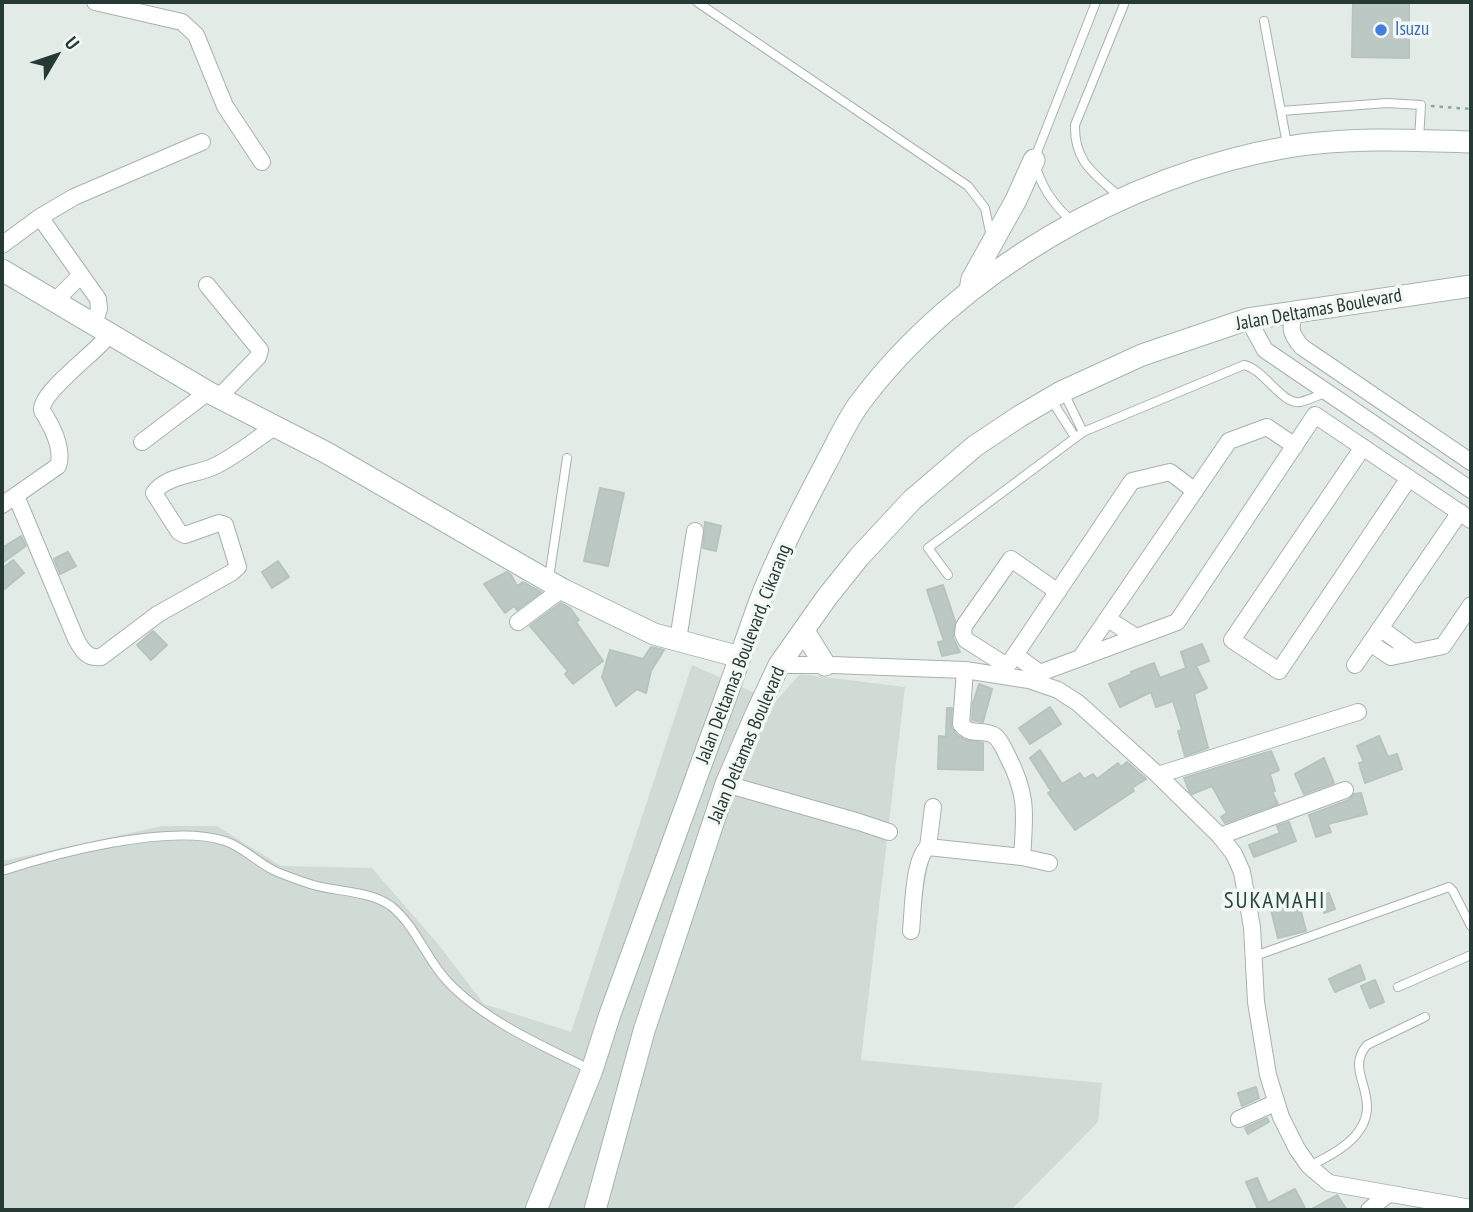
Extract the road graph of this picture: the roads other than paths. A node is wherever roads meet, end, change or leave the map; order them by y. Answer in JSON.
{"nodes":[{"id":1,"x":95,"y":2,"type":"edge"},
{"id":2,"x":697,"y":2,"type":"edge"},
{"id":3,"x":1096,"y":2,"type":"edge"},
{"id":4,"x":1125,"y":2,"type":"edge"},
{"id":5,"x":1264,"y":21,"type":"dead end"},
{"id":6,"x":1281,"y":111,"type":"junction"},
{"id":7,"x":1419,"y":140,"type":"junction"},
{"id":8,"x":202,"y":142,"type":"dead end"},
{"id":9,"x":1471,"y":142,"type":"edge"},
{"id":10,"x":1287,"y":147,"type":"junction"},
{"id":11,"x":1034,"y":160,"type":"junction"},
{"id":12,"x":262,"y":162,"type":"dead end"},
{"id":13,"x":1122,"y":200,"type":"junction"},
{"id":14,"x":40,"y":217,"type":"junction"},
{"id":15,"x":1075,"y":224,"type":"junction"},
{"id":16,"x":992,"y":240,"type":"junction"},
{"id":17,"x":2,"y":245,"type":"edge"},
{"id":18,"x":4,"y":275,"type":"edge"},
{"id":19,"x":81,"y":275,"type":"junction"},
{"id":20,"x":207,"y":285,"type":"dead end"},
{"id":21,"x":1471,"y":286,"type":"edge"},
{"id":22,"x":970,"y":290,"type":"junction"},
{"id":23,"x":54,"y":302,"type":"junction"},
{"id":24,"x":1298,"y":310,"type":"junction"},
{"id":25,"x":1248,"y":319,"type":"junction"},
{"id":26,"x":102,"y":329,"type":"junction"},
{"id":27,"x":1327,"y":392,"type":"junction"},
{"id":28,"x":213,"y":394,"type":"junction"},
{"id":29,"x":1057,"y":395,"type":"junction"},
{"id":30,"x":276,"y":426,"type":"junction"},
{"id":31,"x":1079,"y":435,"type":"junction"},
{"id":32,"x":142,"y":442,"type":"dead end"},
{"id":33,"x":1295,"y":446,"type":"junction"},
{"id":34,"x":1363,"y":447,"type":"junction"},
{"id":35,"x":567,"y":458,"type":"dead end"},
{"id":36,"x":1471,"y":462,"type":"edge"},
{"id":37,"x":1409,"y":478,"type":"junction"},
{"id":38,"x":1468,"y":482,"type":"edge"},
{"id":39,"x":1195,"y":491,"type":"junction"},
{"id":40,"x":16,"y":496,"type":"junction"},
{"id":41,"x":2,"y":505,"type":"edge"},
{"id":42,"x":1466,"y":516,"type":"edge"},
{"id":43,"x":695,"y":531,"type":"dead end"},
{"id":44,"x":948,"y":575,"type":"dead end"},
{"id":45,"x":555,"y":585,"type":"junction"},
{"id":46,"x":1058,"y":592,"type":"junction"},
{"id":47,"x":1471,"y":605,"type":"edge"},
{"id":48,"x":1108,"y":619,"type":"junction"},
{"id":49,"x":518,"y":622,"type":"dead end"},
{"id":50,"x":1380,"y":628,"type":"junction"},
{"id":51,"x":804,"y":631,"type":"junction"},
{"id":52,"x":1136,"y":637,"type":"junction"},
{"id":53,"x":678,"y":640,"type":"junction"},
{"id":54,"x":1370,"y":643,"type":"junction"},
{"id":55,"x":1413,"y":652,"type":"junction"},
{"id":56,"x":1015,"y":655,"type":"junction"},
{"id":57,"x":740,"y":657,"type":"junction"},
{"id":58,"x":1081,"y":657,"type":"junction"},
{"id":59,"x":779,"y":665,"type":"junction"},
{"id":60,"x":825,"y":665,"type":"junction"},
{"id":61,"x":1355,"y":665,"type":"dead end"},
{"id":62,"x":965,"y":670,"type":"junction"},
{"id":63,"x":1358,"y":712,"type":"dead end"},
{"id":64,"x":1158,"y":775,"type":"junction"},
{"id":65,"x":726,"y":784,"type":"junction"},
{"id":66,"x":1345,"y":790,"type":"dead end"},
{"id":67,"x":933,"y":807,"type":"dead end"},
{"id":68,"x":889,"y":832,"type":"dead end"},
{"id":69,"x":1220,"y":836,"type":"junction"},
{"id":70,"x":928,"y":848,"type":"junction"},
{"id":71,"x":1021,"y":857,"type":"junction"},
{"id":72,"x":1049,"y":863,"type":"dead end"},
{"id":73,"x":2,"y":871,"type":"edge"},
{"id":74,"x":1471,"y":926,"type":"edge"},
{"id":75,"x":911,"y":931,"type":"dead end"},
{"id":76,"x":1471,"y":955,"type":"edge"},
{"id":77,"x":1255,"y":956,"type":"junction"},
{"id":78,"x":1398,"y":987,"type":"dead end"},
{"id":79,"x":1425,"y":1017,"type":"dead end"},
{"id":80,"x":592,"y":1070,"type":"junction"},
{"id":81,"x":1275,"y":1103,"type":"junction"},
{"id":82,"x":1239,"y":1119,"type":"dead end"},
{"id":83,"x":1309,"y":1166,"type":"junction"},
{"id":84,"x":1388,"y":1194,"type":"junction"},
{"id":85,"x":1428,"y":1205,"type":"edge"},
{"id":86,"x":1471,"y":1208,"type":"edge"},
{"id":87,"x":537,"y":1210,"type":"edge"},
{"id":88,"x":595,"y":1210,"type":"edge"},
{"id":89,"x":1369,"y":1210,"type":"edge"}],
"edges":[{"from":1,"to":12,"type":"street"},
{"from":2,"to":16,"type":"lane"},
{"from":3,"to":11,"type":"lane"},
{"from":4,"to":13,"type":"lane"},
{"from":5,"to":6,"type":"lane"},
{"from":6,"to":7,"type":"lane"},
{"from":6,"to":10,"type":"lane"},
{"from":7,"to":9,"type":"street","name":"Jalan Deltamas Boulevard, Cikarang"},
{"from":7,"to":10,"type":"street","name":"Jalan Deltamas Boulevard, Cikarang"},
{"from":8,"to":14,"type":"street"},
{"from":10,"to":13,"type":"street","name":"Jalan Deltamas Boulevard, Cikarang"},
{"from":11,"to":15,"type":"lane"},
{"from":11,"to":16,"type":"street"},
{"from":13,"to":15,"type":"street","name":"Jalan Deltamas Boulevard, Cikarang"},
{"from":14,"to":17,"type":"street"},
{"from":14,"to":19,"type":"street"},
{"from":15,"to":22,"type":"street","name":"Jalan Deltamas Boulevard, Cikarang"},
{"from":16,"to":22,"type":"street"},
{"from":18,"to":23,"type":"street"},
{"from":19,"to":23,"type":"street"},
{"from":19,"to":26,"type":"street"},
{"from":20,"to":28,"type":"street"},
{"from":21,"to":24,"type":"street","name":"Jalan Deltamas Boulevard"},
{"from":22,"to":57,"type":"street","name":"Jalan Deltamas Boulevard, Cikarang"},
{"from":23,"to":26,"type":"street"},
{"from":24,"to":25,"type":"street","name":"Jalan Deltamas Boulevard"},
{"from":24,"to":36,"type":"street"},
{"from":25,"to":27,"type":"street"},
{"from":25,"to":29,"type":"street","name":"Jalan Deltamas Boulevard"},
{"from":26,"to":28,"type":"street"},
{"from":26,"to":40,"type":"street"},
{"from":27,"to":31,"type":"lane"},
{"from":27,"to":38,"type":"street"},
{"from":28,"to":30,"type":"street"},
{"from":28,"to":32,"type":"street"},
{"from":29,"to":31,"type":"lane"},
{"from":29,"to":31,"type":"lane"},
{"from":29,"to":51,"type":"street","name":"Jalan Deltamas Boulevard"},
{"from":30,"to":40,"type":"street"},
{"from":30,"to":45,"type":"street"},
{"from":31,"to":44,"type":"lane"},
{"from":33,"to":34,"type":"street"},
{"from":33,"to":39,"type":"street"},
{"from":33,"to":52,"type":"street"},
{"from":34,"to":37,"type":"street"},
{"from":34,"to":37,"type":"street"},
{"from":35,"to":45,"type":"lane"},
{"from":37,"to":42,"type":"street"},
{"from":39,"to":46,"type":"street"},
{"from":39,"to":48,"type":"street"},
{"from":40,"to":41,"type":"street"},
{"from":42,"to":50,"type":"street"},
{"from":43,"to":53,"type":"street"},
{"from":45,"to":49,"type":"street"},
{"from":45,"to":53,"type":"street"},
{"from":46,"to":56,"type":"street"},
{"from":46,"to":56,"type":"street"},
{"from":47,"to":55,"type":"street"},
{"from":48,"to":52,"type":"street"},
{"from":48,"to":58,"type":"street"},
{"from":50,"to":54,"type":"street"},
{"from":50,"to":55,"type":"street"},
{"from":51,"to":59,"type":"street","name":"Jalan Deltamas Boulevard"},
{"from":51,"to":60,"type":"street"},
{"from":52,"to":58,"type":"street"},
{"from":53,"to":57,"type":"street"},
{"from":54,"to":55,"type":"street"},
{"from":54,"to":61,"type":"street"},
{"from":56,"to":58,"type":"street"},
{"from":57,"to":80,"type":"street","name":"Jalan Deltamas Boulevard, Cikarang"},
{"from":59,"to":60,"type":"street"},
{"from":59,"to":65,"type":"street","name":"Jalan Deltamas Boulevard"},
{"from":60,"to":62,"type":"street"},
{"from":62,"to":64,"type":"street"},
{"from":62,"to":71,"type":"street"},
{"from":63,"to":64,"type":"street"},
{"from":64,"to":69,"type":"street"},
{"from":65,"to":68,"type":"street"},
{"from":65,"to":88,"type":"street","name":"Jalan Deltamas Boulevard"},
{"from":66,"to":69,"type":"street"},
{"from":67,"to":70,"type":"street"},
{"from":69,"to":77,"type":"street"},
{"from":70,"to":71,"type":"street"},
{"from":70,"to":75,"type":"street"},
{"from":71,"to":72,"type":"street"},
{"from":73,"to":80,"type":"lane"},
{"from":74,"to":77,"type":"lane"},
{"from":76,"to":78,"type":"lane"},
{"from":77,"to":81,"type":"street"},
{"from":79,"to":83,"type":"lane"},
{"from":80,"to":87,"type":"street","name":"Jalan Deltamas Boulevard, Cikarang"},
{"from":81,"to":82,"type":"street"},
{"from":81,"to":83,"type":"street"},
{"from":83,"to":84,"type":"street"},
{"from":84,"to":85,"type":"street"},
{"from":84,"to":89,"type":"street"},
{"from":85,"to":86,"type":"street"}]}
